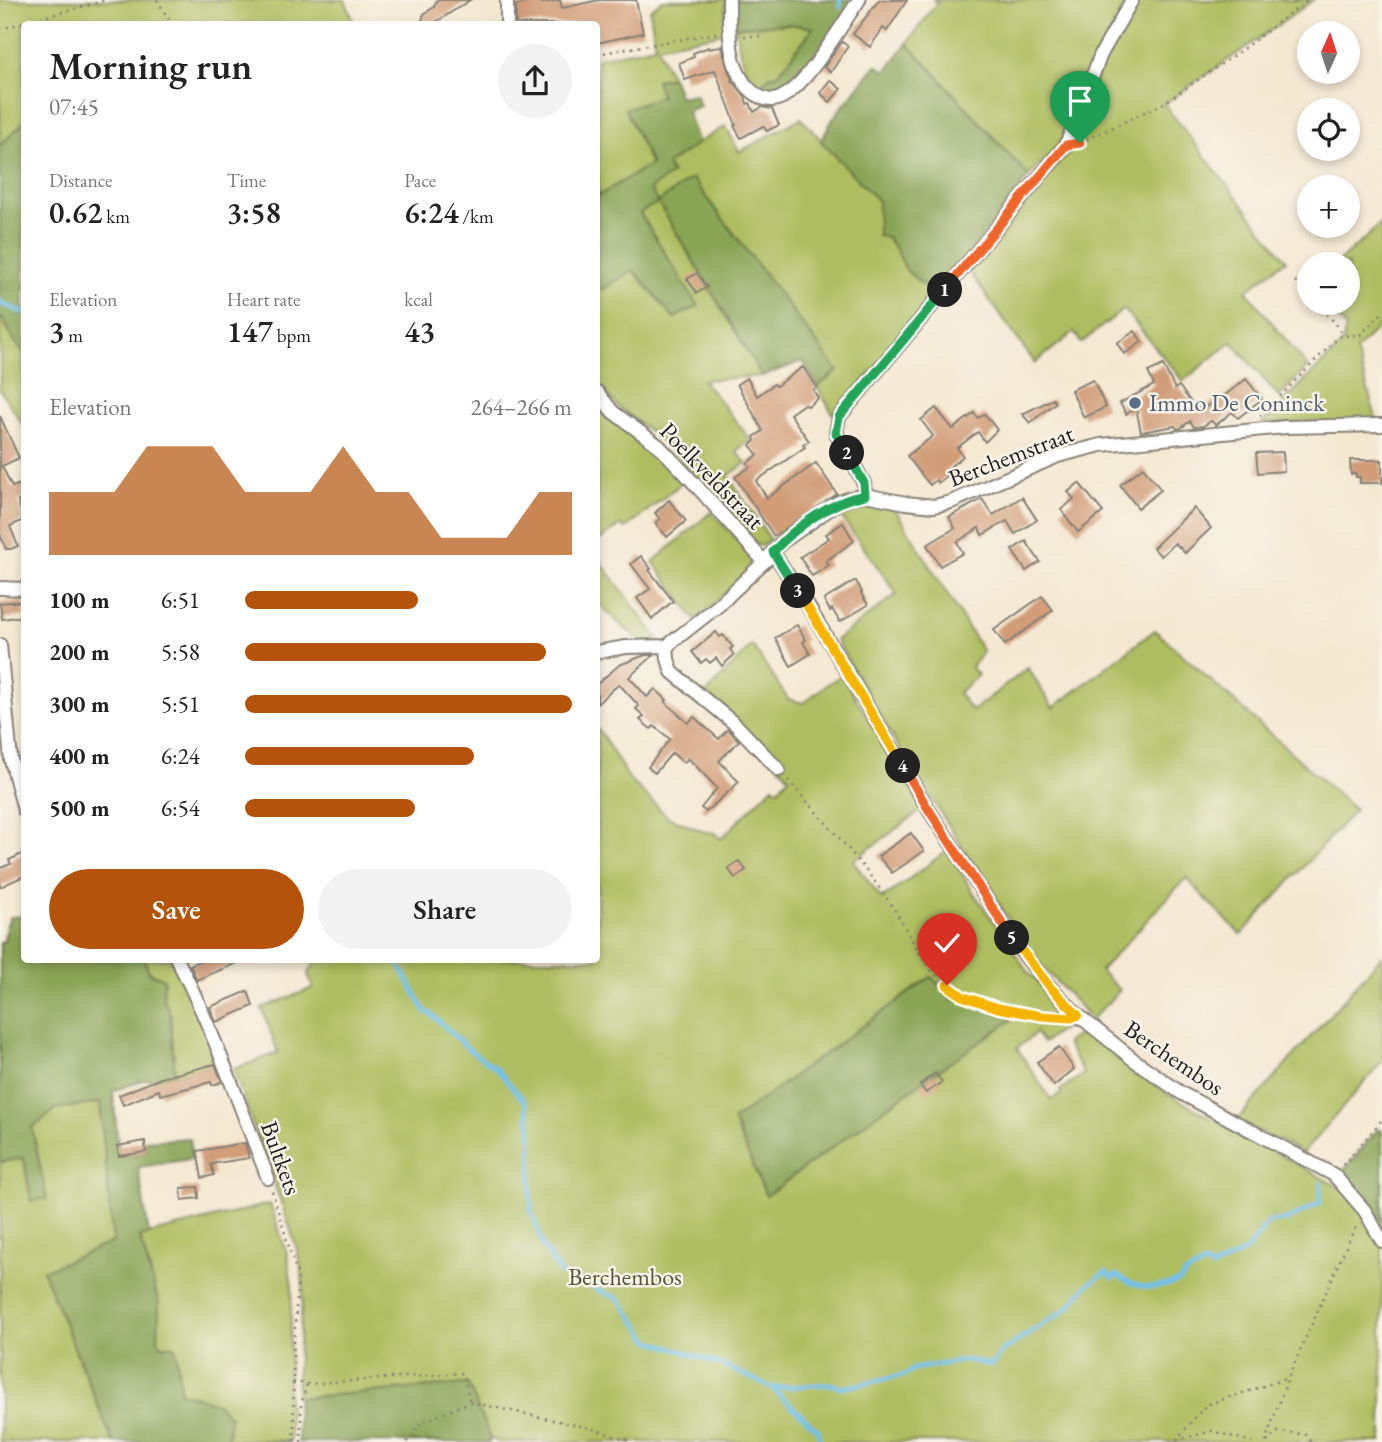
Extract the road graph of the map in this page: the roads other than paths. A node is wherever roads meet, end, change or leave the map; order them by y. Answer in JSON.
{"nodes":[{"id":1,"x":506,"y":0,"type":"edge"},
{"id":2,"x":729,"y":0,"type":"edge"},
{"id":3,"x":859,"y":0,"type":"edge"},
{"id":4,"x":1132,"y":0,"type":"edge"},
{"id":5,"x":507,"y":21,"type":"edge"},
{"id":6,"x":600,"y":396,"type":"edge"},
{"id":7,"x":1382,"y":425,"type":"edge"},
{"id":8,"x":865,"y":495,"type":"junction"},
{"id":9,"x":769,"y":556,"type":"junction"},
{"id":10,"x":0,"y":589,"type":"edge"},
{"id":11,"x":21,"y":589,"type":"edge"},
{"id":12,"x":0,"y":645,"type":"edge"},
{"id":13,"x":667,"y":646,"type":"junction"},
{"id":14,"x":600,"y":651,"type":"edge"},
{"id":15,"x":779,"y":770,"type":"road end"},
{"id":16,"x":21,"y":799,"type":"edge"},
{"id":17,"x":179,"y":963,"type":"edge"},
{"id":18,"x":268,"y":1178,"type":"road end"},
{"id":19,"x":1382,"y":1241,"type":"edge"}],
"edges":[{"from":1,"to":5,"type":"street"},
{"from":2,"to":3,"type":"street"},
{"from":4,"to":8,"type":"street"},
{"from":6,"to":9,"type":"street","name":"Poelkveldstraat"},
{"from":7,"to":8,"type":"street","name":"Berchemstraat"},
{"from":8,"to":9,"type":"street"},
{"from":9,"to":13,"type":"street"},
{"from":9,"to":19,"type":"street","name":"Berchembos"},
{"from":10,"to":11,"type":"street"},
{"from":12,"to":16,"type":"street"},
{"from":13,"to":14,"type":"street"},
{"from":13,"to":15,"type":"street"},
{"from":17,"to":18,"type":"street","name":"Bultkets"}]}
